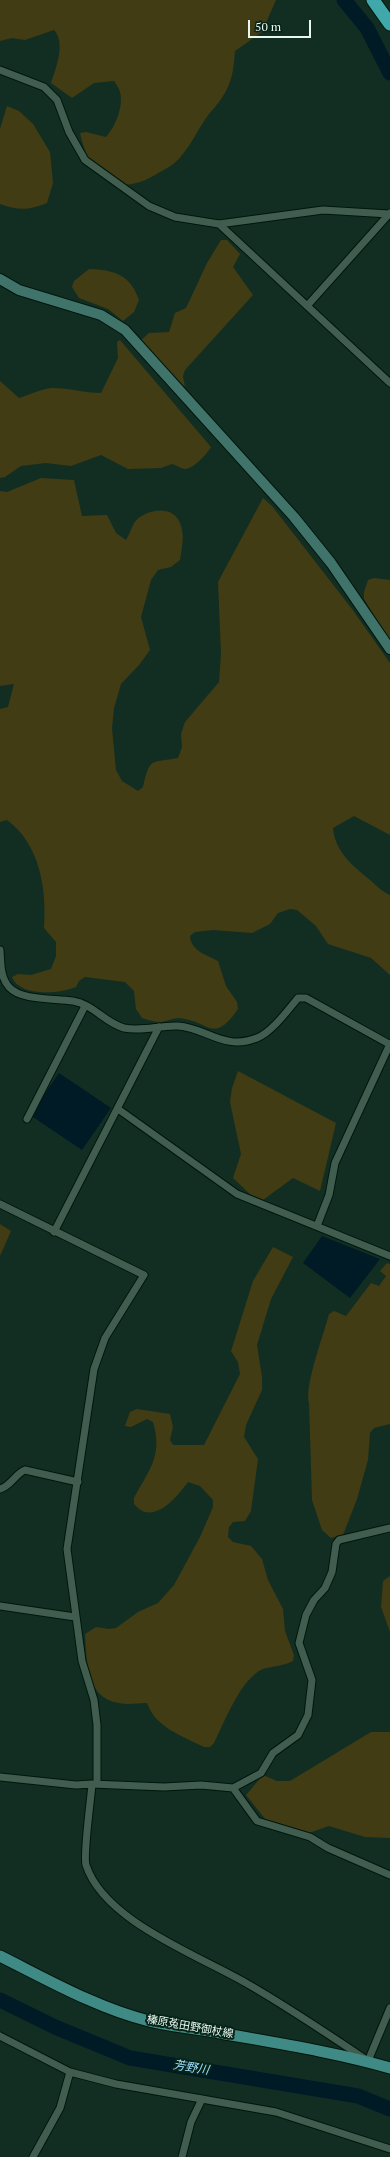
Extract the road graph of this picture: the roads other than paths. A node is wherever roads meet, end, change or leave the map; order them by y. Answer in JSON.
{"nodes":[{"id":1,"x":372,"y":0,"type":"edge"},
{"id":2,"x":390,"y":24,"type":"edge"},
{"id":3,"x":0,"y":70,"type":"edge"},
{"id":4,"x":389,"y":214,"type":"edge"},
{"id":5,"x":219,"y":224,"type":"junction"},
{"id":6,"x":0,"y":278,"type":"edge"},
{"id":7,"x":307,"y":306,"type":"junction"},
{"id":8,"x":390,"y":383,"type":"edge"},
{"id":9,"x":390,"y":649,"type":"edge"},
{"id":10,"x":0,"y":950,"type":"edge"},
{"id":11,"x":85,"y":1006,"type":"junction"},
{"id":12,"x":159,"y":1027,"type":"junction"},
{"id":13,"x":390,"y":1044,"type":"edge"},
{"id":14,"x":118,"y":1108,"type":"junction"},
{"id":15,"x":27,"y":1119,"type":"dead end"},
{"id":16,"x":0,"y":1204,"type":"edge"},
{"id":17,"x":317,"y":1226,"type":"junction"},
{"id":18,"x":54,"y":1232,"type":"junction"},
{"id":19,"x":390,"y":1256,"type":"edge"},
{"id":20,"x":78,"y":1482,"type":"junction"},
{"id":21,"x":0,"y":1489,"type":"edge"},
{"id":22,"x":390,"y":1528,"type":"edge"},
{"id":23,"x":0,"y":1606,"type":"edge"},
{"id":24,"x":75,"y":1617,"type":"junction"},
{"id":25,"x":0,"y":1777,"type":"edge"},
{"id":26,"x":94,"y":1784,"type":"junction"},
{"id":27,"x":233,"y":1788,"type":"junction"},
{"id":28,"x":390,"y":1875,"type":"edge"},
{"id":29,"x":0,"y":1956,"type":"edge"},
{"id":30,"x":390,"y":2008,"type":"edge"},
{"id":31,"x":0,"y":2036,"type":"edge"},
{"id":32,"x":368,"y":2061,"type":"junction"},
{"id":33,"x":390,"y":2068,"type":"edge"},
{"id":34,"x":70,"y":2072,"type":"junction"},
{"id":35,"x":202,"y":2099,"type":"junction"},
{"id":36,"x":390,"y":2149,"type":"edge"},
{"id":37,"x":33,"y":2157,"type":"edge"},
{"id":38,"x":182,"y":2157,"type":"edge"}],
"edges":[{"from":1,"to":2,"type":"highway"},
{"from":3,"to":5,"type":"street"},
{"from":4,"to":5,"type":"street"},
{"from":4,"to":7,"type":"street"},
{"from":5,"to":7,"type":"street"},
{"from":6,"to":9,"type":"street"},
{"from":7,"to":8,"type":"street"},
{"from":10,"to":11,"type":"street"},
{"from":11,"to":12,"type":"street"},
{"from":11,"to":15,"type":"street"},
{"from":12,"to":13,"type":"street"},
{"from":12,"to":14,"type":"street"},
{"from":13,"to":17,"type":"street"},
{"from":14,"to":17,"type":"street"},
{"from":14,"to":18,"type":"street"},
{"from":16,"to":18,"type":"street"},
{"from":17,"to":19,"type":"street"},
{"from":18,"to":20,"type":"street"},
{"from":20,"to":21,"type":"street"},
{"from":20,"to":24,"type":"street"},
{"from":22,"to":27,"type":"street"},
{"from":23,"to":24,"type":"street"},
{"from":24,"to":26,"type":"street"},
{"from":25,"to":26,"type":"street"},
{"from":26,"to":27,"type":"street"},
{"from":26,"to":32,"type":"street"},
{"from":27,"to":28,"type":"street"},
{"from":29,"to":32,"type":"main road","name":"榛原菟田野御杖線"},
{"from":30,"to":32,"type":"street"},
{"from":31,"to":34,"type":"street"},
{"from":32,"to":33,"type":"main road","name":"榛原菟田野御杖線"},
{"from":34,"to":35,"type":"street"},
{"from":34,"to":37,"type":"street"},
{"from":35,"to":36,"type":"street"},
{"from":35,"to":38,"type":"street"}]}
